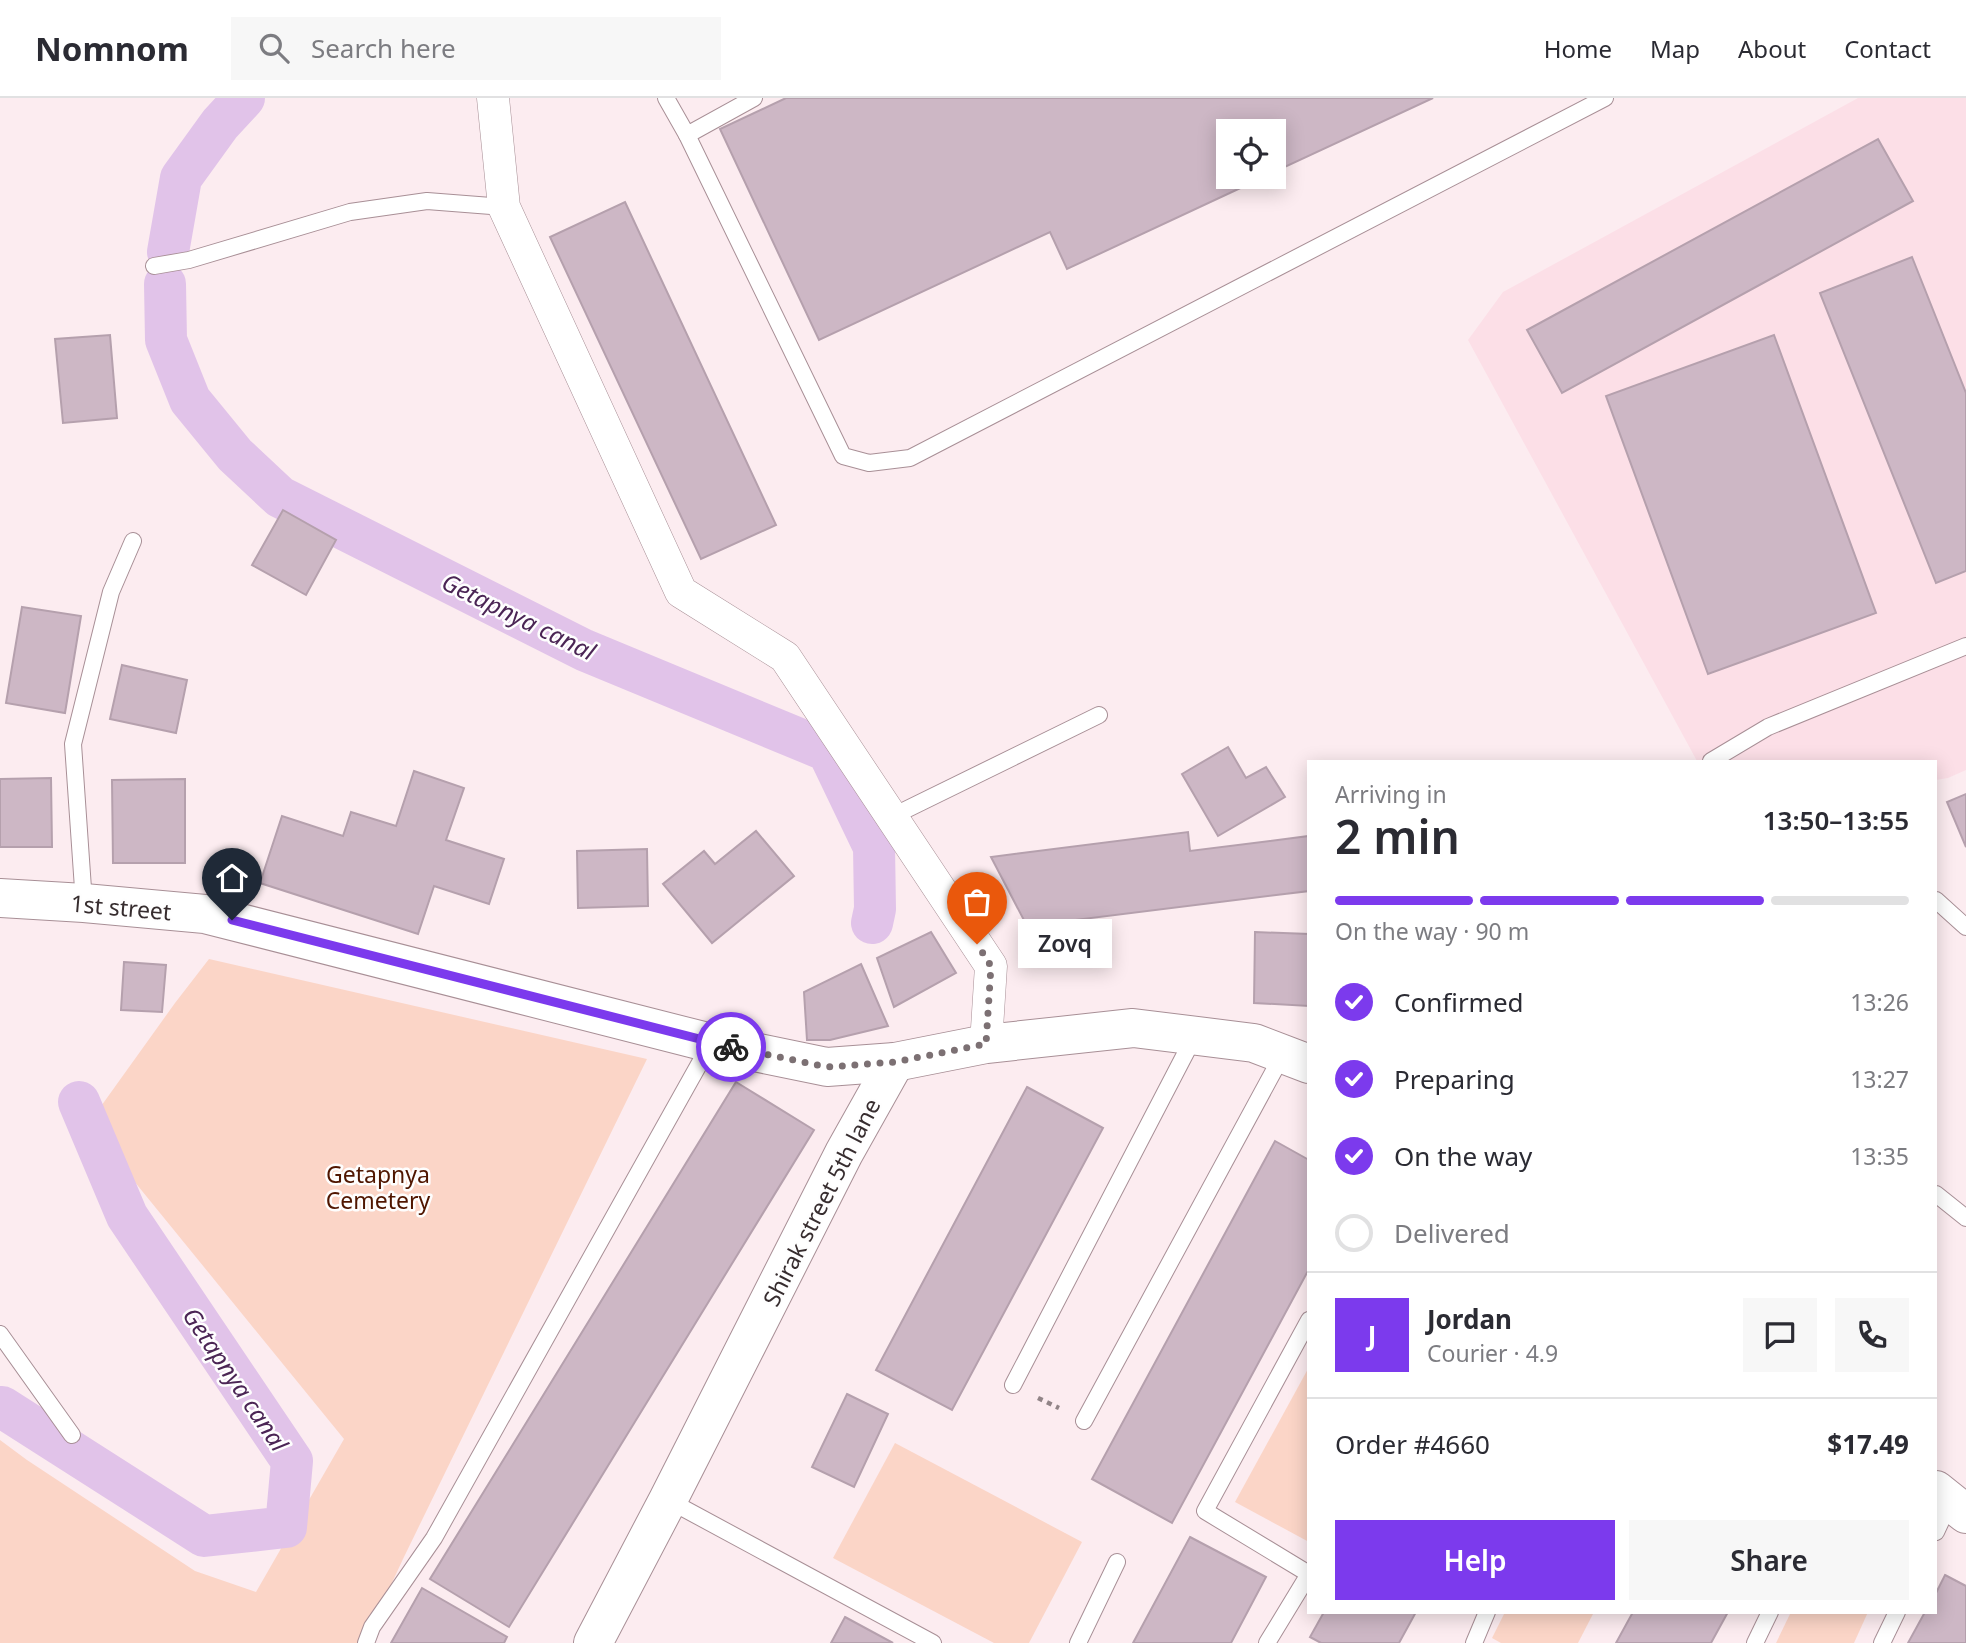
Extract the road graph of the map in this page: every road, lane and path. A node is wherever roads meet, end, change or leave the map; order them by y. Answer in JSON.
{"nodes":[{"id":1,"x":493,"y":98,"type":"edge"},
{"id":2,"x":666,"y":98,"type":"edge"},
{"id":3,"x":754,"y":98,"type":"edge"},
{"id":4,"x":1605,"y":98,"type":"edge"},
{"id":5,"x":687,"y":135,"type":"junction"},
{"id":6,"x":504,"y":207,"type":"junction"},
{"id":7,"x":154,"y":266,"type":"dead end"},
{"id":8,"x":133,"y":541,"type":"dead end"},
{"id":9,"x":1966,"y":646,"type":"edge"},
{"id":10,"x":1099,"y":715,"type":"dead end"},
{"id":11,"x":1713,"y":760,"type":"edge"},
{"id":12,"x":891,"y":817,"type":"junction"},
{"id":13,"x":0,"y":898,"type":"edge"},
{"id":14,"x":1937,"y":901,"type":"edge"},
{"id":15,"x":84,"y":903,"type":"junction"},
{"id":16,"x":1966,"y":927,"type":"edge"},
{"id":17,"x":1194,"y":1036,"type":"junction"},
{"id":18,"x":711,"y":1043,"type":"junction"},
{"id":19,"x":986,"y":1044,"type":"junction"},
{"id":20,"x":1296,"y":1059,"type":"edge"},
{"id":21,"x":895,"y":1062,"type":"junction"},
{"id":22,"x":1937,"y":1195,"type":"edge"},
{"id":23,"x":1966,"y":1218,"type":"edge"},
{"id":24,"x":1307,"y":1324,"type":"edge"},
{"id":25,"x":0,"y":1334,"type":"edge"},
{"id":26,"x":1013,"y":1385,"type":"joint"},
{"id":27,"x":1084,"y":1421,"type":"joint"},
{"id":28,"x":72,"y":1434,"type":"dead end"},
{"id":29,"x":668,"y":1500,"type":"junction"},
{"id":30,"x":1117,"y":1562,"type":"dead end"},
{"id":31,"x":1307,"y":1573,"type":"edge"},
{"id":32,"x":1307,"y":1577,"type":"edge"},
{"id":33,"x":1486,"y":1614,"type":"edge"},
{"id":34,"x":1769,"y":1614,"type":"edge"},
{"id":35,"x":1896,"y":1614,"type":"edge"},
{"id":36,"x":366,"y":1643,"type":"edge"},
{"id":37,"x":593,"y":1643,"type":"edge"},
{"id":38,"x":933,"y":1643,"type":"edge"},
{"id":39,"x":1078,"y":1643,"type":"edge"},
{"id":40,"x":1267,"y":1643,"type":"edge"},
{"id":41,"x":1474,"y":1643,"type":"edge"},
{"id":42,"x":1755,"y":1643,"type":"edge"},
{"id":43,"x":1882,"y":1643,"type":"edge"}],
"edges":[{"from":1,"to":6,"type":"street"},
{"from":2,"to":5,"type":"lane"},
{"from":3,"to":5,"type":"lane"},
{"from":4,"to":5,"type":"lane"},
{"from":6,"to":7,"type":"lane"},
{"from":6,"to":12,"type":"street"},
{"from":8,"to":15,"type":"lane"},
{"from":9,"to":11,"type":"lane"},
{"from":10,"to":12,"type":"lane"},
{"from":12,"to":19,"type":"street"},
{"from":13,"to":15,"type":"main road","name":"1st street"},
{"from":14,"to":16,"type":"lane"},
{"from":15,"to":18,"type":"main road","name":"1st street"},
{"from":17,"to":19,"type":"main road"},
{"from":17,"to":20,"type":"main road"},
{"from":17,"to":26,"type":"lane"},
{"from":18,"to":21,"type":"main road","name":"1st street"},
{"from":18,"to":36,"type":"lane"},
{"from":19,"to":21,"type":"main road"},
{"from":20,"to":27,"type":"lane"},
{"from":21,"to":29,"type":"main road","name":"Shirak street 5th lane"},
{"from":22,"to":23,"type":"lane"},
{"from":24,"to":31,"type":"lane"},
{"from":25,"to":28,"type":"lane"},
{"from":26,"to":27,"type":"path"},
{"from":29,"to":37,"type":"main road","name":"Shirak street 5th lane"},
{"from":29,"to":38,"type":"lane"},
{"from":30,"to":39,"type":"lane"},
{"from":32,"to":40,"type":"lane"},
{"from":33,"to":41,"type":"lane"},
{"from":34,"to":42,"type":"lane"},
{"from":35,"to":43,"type":"lane"}]}
